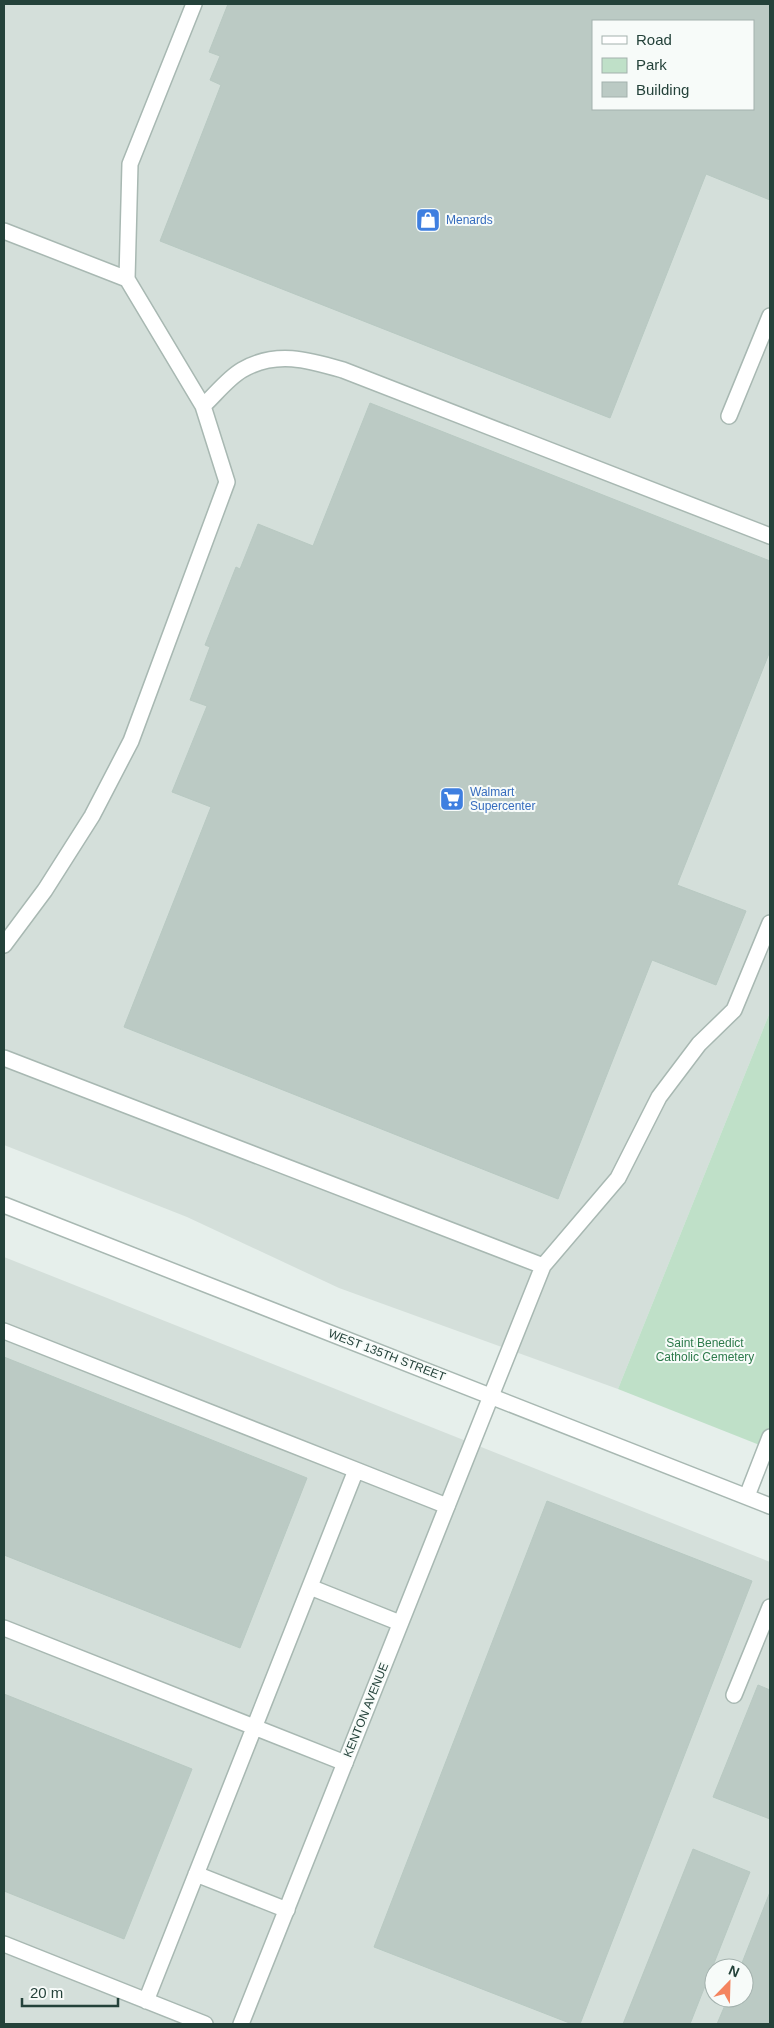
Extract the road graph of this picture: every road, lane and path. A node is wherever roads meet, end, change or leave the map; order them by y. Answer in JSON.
{"nodes":[{"id":1,"x":194,"y":4,"type":"edge"},
{"id":2,"x":4,"y":231,"type":"edge"},
{"id":3,"x":127,"y":279,"type":"junction"},
{"id":4,"x":770,"y":316,"type":"edge"},
{"id":5,"x":203,"y":406,"type":"junction"},
{"id":6,"x":729,"y":416,"type":"dead end"},
{"id":7,"x":770,"y":536,"type":"edge"},
{"id":8,"x":770,"y":923,"type":"edge"},
{"id":9,"x":4,"y":945,"type":"edge"},
{"id":10,"x":4,"y":1058,"type":"edge"},
{"id":11,"x":4,"y":1205,"type":"edge"},
{"id":12,"x":543,"y":1266,"type":"junction"},
{"id":13,"x":4,"y":1331,"type":"edge"},
{"id":14,"x":491,"y":1396,"type":"junction"},
{"id":15,"x":770,"y":1437,"type":"edge"},
{"id":16,"x":356,"y":1470,"type":"junction"},
{"id":17,"x":747,"y":1496,"type":"junction"},
{"id":18,"x":447,"y":1506,"type":"junction"},
{"id":19,"x":770,"y":1506,"type":"edge"},
{"id":20,"x":310,"y":1587,"type":"junction"},
{"id":21,"x":770,"y":1607,"type":"edge"},
{"id":22,"x":400,"y":1624,"type":"junction"},
{"id":23,"x":4,"y":1628,"type":"edge"},
{"id":24,"x":765,"y":1637,"type":"edge"},
{"id":25,"x":734,"y":1695,"type":"dead end"},
{"id":26,"x":254,"y":1727,"type":"junction"},
{"id":27,"x":345,"y":1763,"type":"junction"},
{"id":28,"x":196,"y":1874,"type":"junction"},
{"id":29,"x":287,"y":1910,"type":"junction"},
{"id":30,"x":4,"y":1944,"type":"edge"},
{"id":31,"x":146,"y":2001,"type":"junction"},
{"id":32,"x":206,"y":2024,"type":"edge"},
{"id":33,"x":241,"y":2024,"type":"edge"}],
"edges":[{"from":1,"to":3,"type":"street"},
{"from":2,"to":3,"type":"street"},
{"from":3,"to":5,"type":"street"},
{"from":4,"to":6,"type":"street"},
{"from":5,"to":7,"type":"street"},
{"from":5,"to":9,"type":"street"},
{"from":8,"to":12,"type":"street","name":"KENTON AVENUE"},
{"from":10,"to":12,"type":"street"},
{"from":11,"to":14,"type":"street","name":"WEST 135TH STREET"},
{"from":12,"to":14,"type":"street","name":"KENTON AVENUE"},
{"from":13,"to":16,"type":"street"},
{"from":14,"to":17,"type":"street","name":"WEST 135TH STREET"},
{"from":14,"to":18,"type":"street","name":"KENTON AVENUE"},
{"from":15,"to":17,"type":"street"},
{"from":16,"to":18,"type":"street"},
{"from":16,"to":20,"type":"street"},
{"from":17,"to":19,"type":"street","name":"WEST 135TH STREET"},
{"from":18,"to":22,"type":"street","name":"KENTON AVENUE"},
{"from":20,"to":22,"type":"street"},
{"from":20,"to":26,"type":"street"},
{"from":21,"to":24,"type":"street"},
{"from":22,"to":27,"type":"street","name":"KENTON AVENUE"},
{"from":23,"to":26,"type":"street"},
{"from":24,"to":25,"type":"street"},
{"from":26,"to":27,"type":"street"},
{"from":26,"to":28,"type":"street"},
{"from":27,"to":29,"type":"street","name":"KENTON AVENUE"},
{"from":28,"to":29,"type":"street"},
{"from":28,"to":31,"type":"street"},
{"from":29,"to":33,"type":"street","name":"KENTON AVENUE"},
{"from":30,"to":31,"type":"street"},
{"from":31,"to":32,"type":"street"}]}
